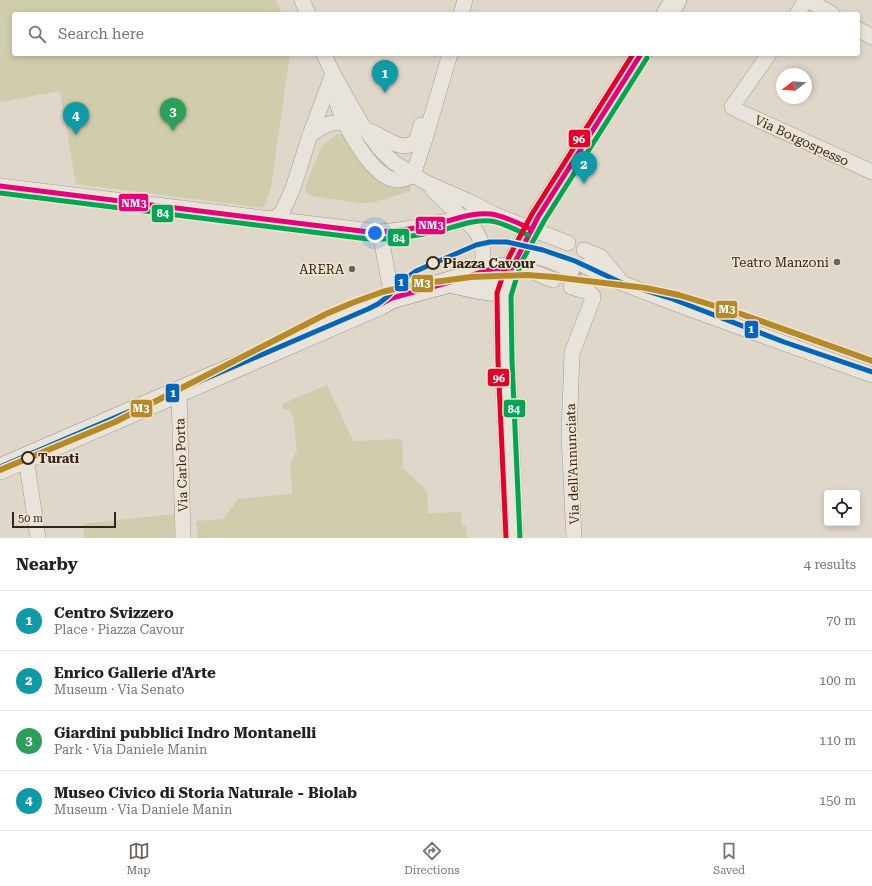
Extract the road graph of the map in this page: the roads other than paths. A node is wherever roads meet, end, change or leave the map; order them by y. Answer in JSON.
{"nodes":[{"id":1,"x":302,"y":0,"type":"edge"},
{"id":2,"x":457,"y":0,"type":"edge"},
{"id":3,"x":466,"y":0,"type":"edge"},
{"id":4,"x":676,"y":0,"type":"edge"},
{"id":5,"x":807,"y":0,"type":"edge"},
{"id":6,"x":307,"y":12,"type":"edge"},
{"id":7,"x":454,"y":12,"type":"edge"},
{"id":8,"x":462,"y":12,"type":"edge"},
{"id":9,"x":668,"y":12,"type":"edge"},
{"id":10,"x":798,"y":12,"type":"edge"},
{"id":11,"x":828,"y":12,"type":"edge"},
{"id":12,"x":860,"y":30,"type":"edge"},
{"id":13,"x":872,"y":37,"type":"edge"},
{"id":14,"x":325,"y":56,"type":"edge"},
{"id":15,"x":441,"y":56,"type":"edge"},
{"id":16,"x":449,"y":56,"type":"edge"},
{"id":17,"x":640,"y":56,"type":"edge"},
{"id":18,"x":768,"y":56,"type":"edge"},
{"id":19,"x":333,"y":74,"type":"junction"},
{"id":20,"x":346,"y":124,"type":"junction"},
{"id":21,"x":365,"y":130,"type":"junction"},
{"id":22,"x":310,"y":135,"type":"junction"},
{"id":23,"x":420,"y":141,"type":"junction"},
{"id":24,"x":872,"y":172,"type":"edge"},
{"id":25,"x":419,"y":178,"type":"junction"},
{"id":26,"x":0,"y":186,"type":"edge"},
{"id":27,"x":495,"y":215,"type":"junction"},
{"id":28,"x":462,"y":218,"type":"junction"},
{"id":29,"x":274,"y":220,"type":"junction"},
{"id":30,"x":536,"y":230,"type":"junction"},
{"id":31,"x":380,"y":232,"type":"junction"},
{"id":32,"x":577,"y":257,"type":"junction"},
{"id":33,"x":509,"y":266,"type":"junction"},
{"id":34,"x":450,"y":282,"type":"junction"},
{"id":35,"x":622,"y":283,"type":"junction"},
{"id":36,"x":504,"y":292,"type":"junction"},
{"id":37,"x":392,"y":298,"type":"junction"},
{"id":38,"x":872,"y":364,"type":"edge"},
{"id":39,"x":849,"y":367,"type":"junction"},
{"id":40,"x":872,"y":375,"type":"edge"},
{"id":41,"x":179,"y":392,"type":"junction"},
{"id":42,"x":26,"y":458,"type":"junction"},
{"id":43,"x":0,"y":469,"type":"edge"},
{"id":44,"x":38,"y":538,"type":"edge"},
{"id":45,"x":184,"y":538,"type":"edge"},
{"id":46,"x":513,"y":538,"type":"edge"},
{"id":47,"x":574,"y":538,"type":"edge"}],
"edges":[{"from":1,"to":6,"type":"street"},
{"from":2,"to":7,"type":"street"},
{"from":3,"to":8,"type":"street"},
{"from":4,"to":9,"type":"street"},
{"from":5,"to":10,"type":"street"},
{"from":5,"to":11,"type":"street"},
{"from":12,"to":13,"type":"street"},
{"from":14,"to":19,"type":"street"},
{"from":15,"to":23,"type":"street"},
{"from":16,"to":23,"type":"street"},
{"from":17,"to":30,"type":"street"},
{"from":18,"to":24,"type":"street","name":"Via Borgospesso"},
{"from":19,"to":20,"type":"street"},
{"from":19,"to":21,"type":"street"},
{"from":19,"to":22,"type":"street"},
{"from":20,"to":21,"type":"street"},
{"from":20,"to":22,"type":"street"},
{"from":20,"to":25,"type":"street"},
{"from":21,"to":23,"type":"street"},
{"from":21,"to":25,"type":"street"},
{"from":22,"to":29,"type":"street"},
{"from":23,"to":25,"type":"street"},
{"from":25,"to":27,"type":"street"},
{"from":25,"to":28,"type":"street"},
{"from":26,"to":29,"type":"street"},
{"from":27,"to":28,"type":"street"},
{"from":27,"to":30,"type":"street"},
{"from":28,"to":31,"type":"street"},
{"from":28,"to":34,"type":"street"},
{"from":29,"to":31,"type":"street"},
{"from":30,"to":32,"type":"street"},
{"from":30,"to":33,"type":"street"},
{"from":31,"to":37,"type":"street"},
{"from":32,"to":33,"type":"street"},
{"from":32,"to":35,"type":"street"},
{"from":32,"to":35,"type":"street"},
{"from":33,"to":34,"type":"street"},
{"from":33,"to":36,"type":"street"},
{"from":33,"to":47,"type":"street","name":"Via dell'Annunciata"},
{"from":34,"to":36,"type":"street"},
{"from":34,"to":37,"type":"street"},
{"from":35,"to":39,"type":"street"},
{"from":36,"to":46,"type":"street"},
{"from":37,"to":41,"type":"street"},
{"from":38,"to":39,"type":"street"},
{"from":39,"to":40,"type":"street"},
{"from":41,"to":42,"type":"street"},
{"from":41,"to":45,"type":"street","name":"Via Carlo Porta"},
{"from":42,"to":43,"type":"street"},
{"from":42,"to":44,"type":"street"}]}
